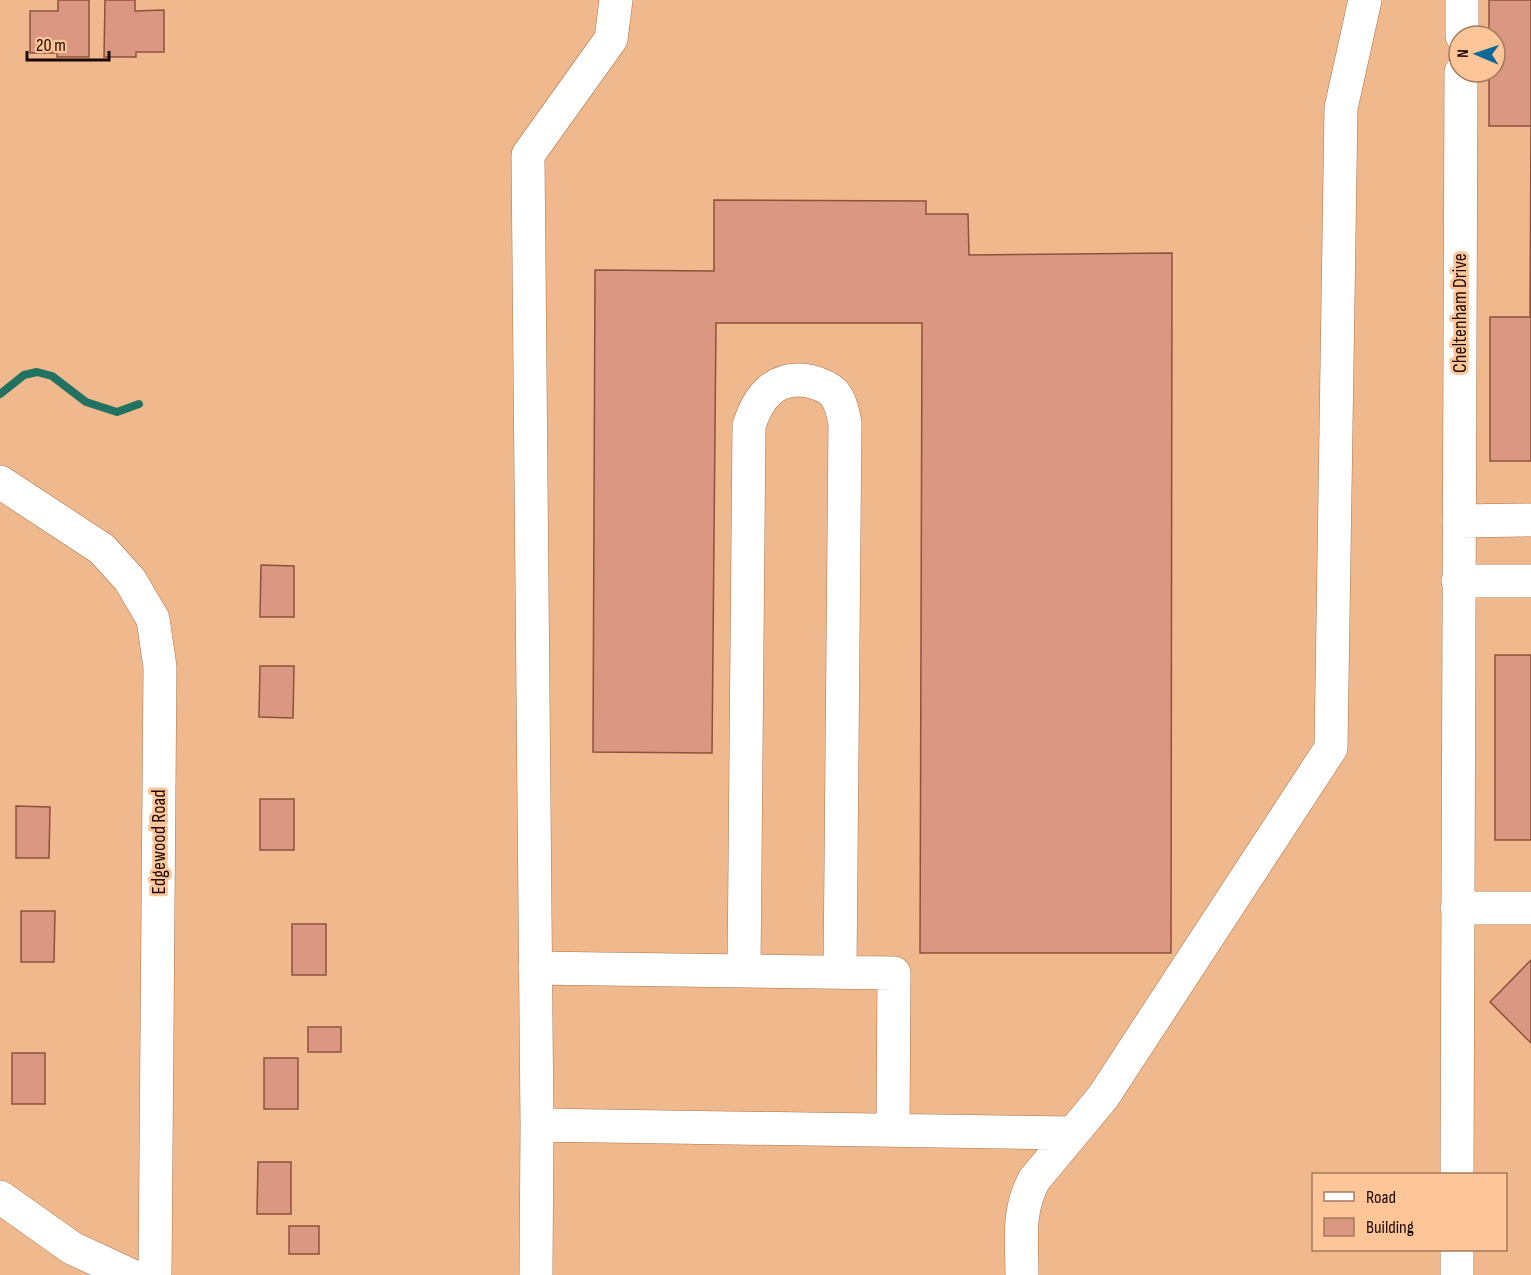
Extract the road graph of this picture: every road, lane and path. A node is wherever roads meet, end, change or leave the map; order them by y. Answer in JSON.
{"nodes":[{"id":1,"x":616,"y":0,"type":"edge"},
{"id":2,"x":1365,"y":0,"type":"edge"},
{"id":3,"x":1462,"y":0,"type":"edge"},
{"id":4,"x":1462,"y":24,"type":"edge"},
{"id":5,"x":1461,"y":84,"type":"edge"},
{"id":6,"x":0,"y":482,"type":"edge"},
{"id":7,"x":1531,"y":520,"type":"edge"},
{"id":8,"x":1459,"y":521,"type":"junction"},
{"id":9,"x":1458,"y":568,"type":"junction"},
{"id":10,"x":1531,"y":581,"type":"edge"},
{"id":11,"x":1457,"y":908,"type":"junction"},
{"id":12,"x":1531,"y":908,"type":"edge"},
{"id":13,"x":535,"y":968,"type":"junction"},
{"id":14,"x":744,"y":971,"type":"junction"},
{"id":15,"x":840,"y":972,"type":"junction"},
{"id":16,"x":537,"y":1125,"type":"junction"},
{"id":17,"x":894,"y":1130,"type":"junction"},
{"id":18,"x":1072,"y":1133,"type":"junction"},
{"id":19,"x":1456,"y":1173,"type":"edge"},
{"id":20,"x":0,"y":1197,"type":"edge"},
{"id":21,"x":1457,"y":1251,"type":"edge"},
{"id":22,"x":130,"y":1275,"type":"edge"},
{"id":23,"x":155,"y":1275,"type":"edge"},
{"id":24,"x":536,"y":1275,"type":"edge"},
{"id":25,"x":1022,"y":1275,"type":"edge"},
{"id":26,"x":1457,"y":1275,"type":"edge"}],
"edges":[{"from":1,"to":13,"type":"street"},
{"from":2,"to":18,"type":"street"},
{"from":3,"to":4,"type":"street"},
{"from":5,"to":8,"type":"street","name":"Cheltenham Drive"},
{"from":6,"to":23,"type":"street","name":"Edgewood Road"},
{"from":7,"to":8,"type":"street"},
{"from":8,"to":9,"type":"street","name":"Cheltenham Drive"},
{"from":9,"to":10,"type":"street"},
{"from":9,"to":11,"type":"street","name":"Cheltenham Drive"},
{"from":11,"to":12,"type":"street"},
{"from":11,"to":19,"type":"street","name":"Cheltenham Drive"},
{"from":13,"to":14,"type":"street"},
{"from":13,"to":16,"type":"street"},
{"from":14,"to":15,"type":"street"},
{"from":14,"to":15,"type":"street"},
{"from":15,"to":17,"type":"street"},
{"from":16,"to":17,"type":"street"},
{"from":16,"to":24,"type":"street"},
{"from":17,"to":18,"type":"street"},
{"from":18,"to":25,"type":"street"},
{"from":20,"to":22,"type":"street"},
{"from":21,"to":26,"type":"street"}]}
